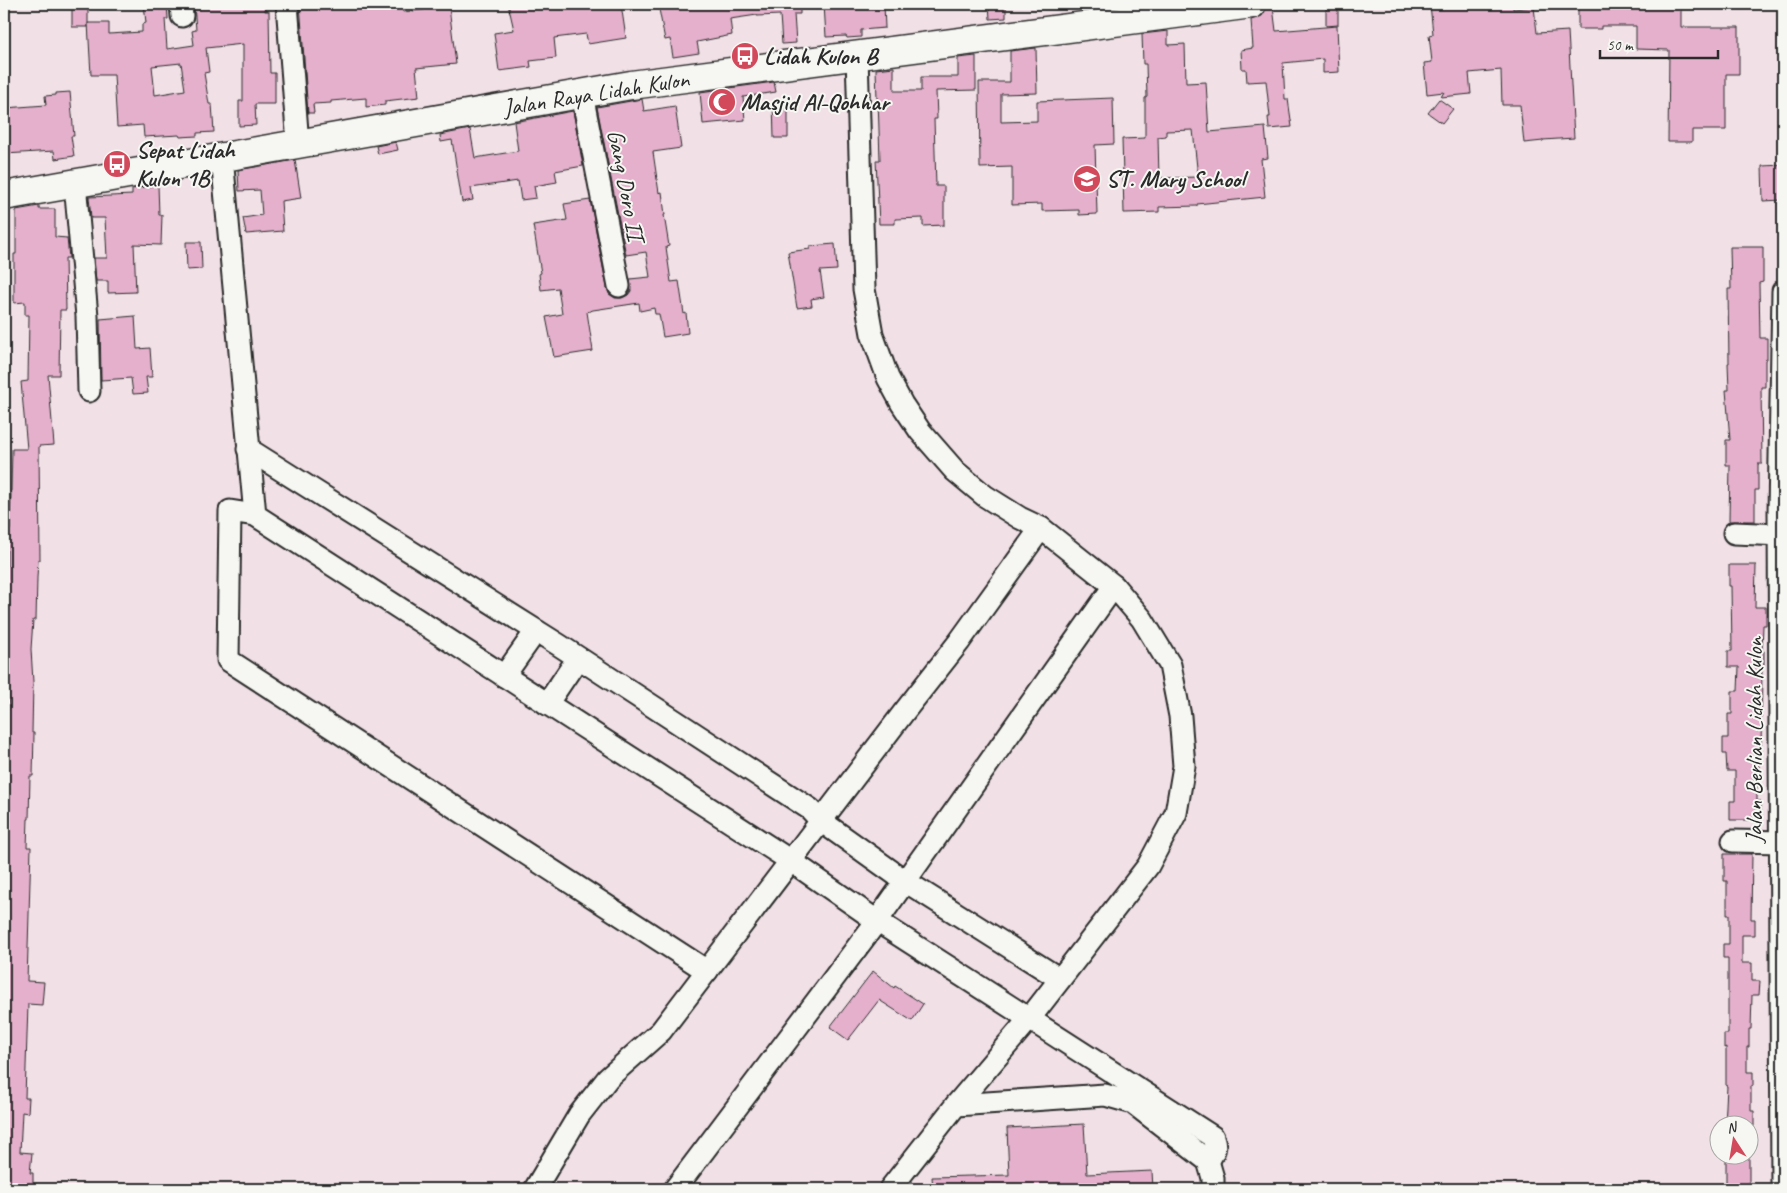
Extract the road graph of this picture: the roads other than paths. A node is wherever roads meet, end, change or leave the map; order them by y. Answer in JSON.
{"nodes":[{"id":1,"x":287,"y":4,"type":"edge"},
{"id":2,"x":1252,"y":4,"type":"edge"},
{"id":3,"x":857,"y":56,"type":"junction"},
{"id":4,"x":582,"y":94,"type":"junction"},
{"id":5,"x":298,"y":144,"type":"junction"},
{"id":6,"x":222,"y":157,"type":"junction"},
{"id":7,"x":75,"y":183,"type":"junction"},
{"id":8,"x":4,"y":196,"type":"edge"},
{"id":9,"x":619,"y":286,"type":"dead end"},
{"id":10,"x":1783,"y":291,"type":"edge"},
{"id":11,"x":89,"y":391,"type":"dead end"},
{"id":12,"x":248,"y":449,"type":"junction"},
{"id":13,"x":255,"y":515,"type":"junction"},
{"id":14,"x":1041,"y":528,"type":"junction"},
{"id":15,"x":1734,"y":533,"type":"dead end"},
{"id":16,"x":1781,"y":535,"type":"edge"},
{"id":17,"x":1114,"y":586,"type":"junction"},
{"id":18,"x":536,"y":631,"type":"junction"},
{"id":19,"x":578,"y":658,"type":"junction"},
{"id":20,"x":504,"y":676,"type":"junction"},
{"id":21,"x":547,"y":704,"type":"junction"},
{"id":22,"x":821,"y":821,"type":"junction"},
{"id":23,"x":1733,"y":841,"type":"dead end"},
{"id":24,"x":1782,"y":842,"type":"edge"},
{"id":25,"x":791,"y":861,"type":"junction"},
{"id":26,"x":905,"y":881,"type":"junction"},
{"id":27,"x":877,"y":921,"type":"junction"},
{"id":28,"x":707,"y":971,"type":"junction"},
{"id":29,"x":1060,"y":979,"type":"junction"},
{"id":30,"x":1030,"y":1018,"type":"junction"},
{"id":31,"x":956,"y":1105,"type":"junction"},
{"id":32,"x":1208,"y":1161,"type":"junction"},
{"id":33,"x":535,"y":1189,"type":"edge"},
{"id":34,"x":675,"y":1189,"type":"edge"},
{"id":35,"x":890,"y":1189,"type":"edge"},
{"id":36,"x":1213,"y":1189,"type":"edge"},
{"id":37,"x":1782,"y":1189,"type":"edge"}],
"edges":[{"from":1,"to":5,"type":"street"},
{"from":2,"to":3,"type":"main road","name":"Jalan Raya Lidah Kulon"},
{"from":3,"to":4,"type":"main road","name":"Jalan Raya Lidah Kulon"},
{"from":3,"to":14,"type":"street"},
{"from":4,"to":5,"type":"main road","name":"Jalan Raya Lidah Kulon"},
{"from":4,"to":9,"type":"street","name":"Gang Doro II"},
{"from":5,"to":6,"type":"main road","name":"Jalan Raya Lidah Kulon"},
{"from":6,"to":7,"type":"main road","name":"Jalan Raya Lidah Kulon"},
{"from":6,"to":12,"type":"street"},
{"from":7,"to":8,"type":"main road","name":"Jalan Raya Lidah Kulon"},
{"from":7,"to":11,"type":"street"},
{"from":10,"to":16,"type":"street","name":"Jalan Berlian Lidah Kulon"},
{"from":12,"to":13,"type":"street"},
{"from":12,"to":18,"type":"street"},
{"from":13,"to":20,"type":"street"},
{"from":13,"to":28,"type":"street"},
{"from":14,"to":17,"type":"street"},
{"from":14,"to":22,"type":"street"},
{"from":15,"to":16,"type":"street"},
{"from":16,"to":24,"type":"street","name":"Jalan Berlian Lidah Kulon"},
{"from":17,"to":26,"type":"street"},
{"from":17,"to":29,"type":"street"},
{"from":18,"to":19,"type":"street"},
{"from":18,"to":20,"type":"street"},
{"from":19,"to":21,"type":"street"},
{"from":19,"to":22,"type":"street"},
{"from":20,"to":21,"type":"street"},
{"from":21,"to":25,"type":"street"},
{"from":22,"to":25,"type":"street"},
{"from":22,"to":26,"type":"street"},
{"from":23,"to":24,"type":"street"},
{"from":24,"to":37,"type":"street","name":"Jalan Berlian Lidah Kulon"},
{"from":25,"to":27,"type":"street"},
{"from":25,"to":28,"type":"street"},
{"from":26,"to":27,"type":"street"},
{"from":26,"to":29,"type":"street"},
{"from":27,"to":30,"type":"street"},
{"from":27,"to":34,"type":"street"},
{"from":28,"to":33,"type":"street"},
{"from":29,"to":30,"type":"street"},
{"from":30,"to":31,"type":"street"},
{"from":30,"to":32,"type":"street"},
{"from":31,"to":32,"type":"street"},
{"from":31,"to":35,"type":"street"},
{"from":32,"to":36,"type":"street"}]}
